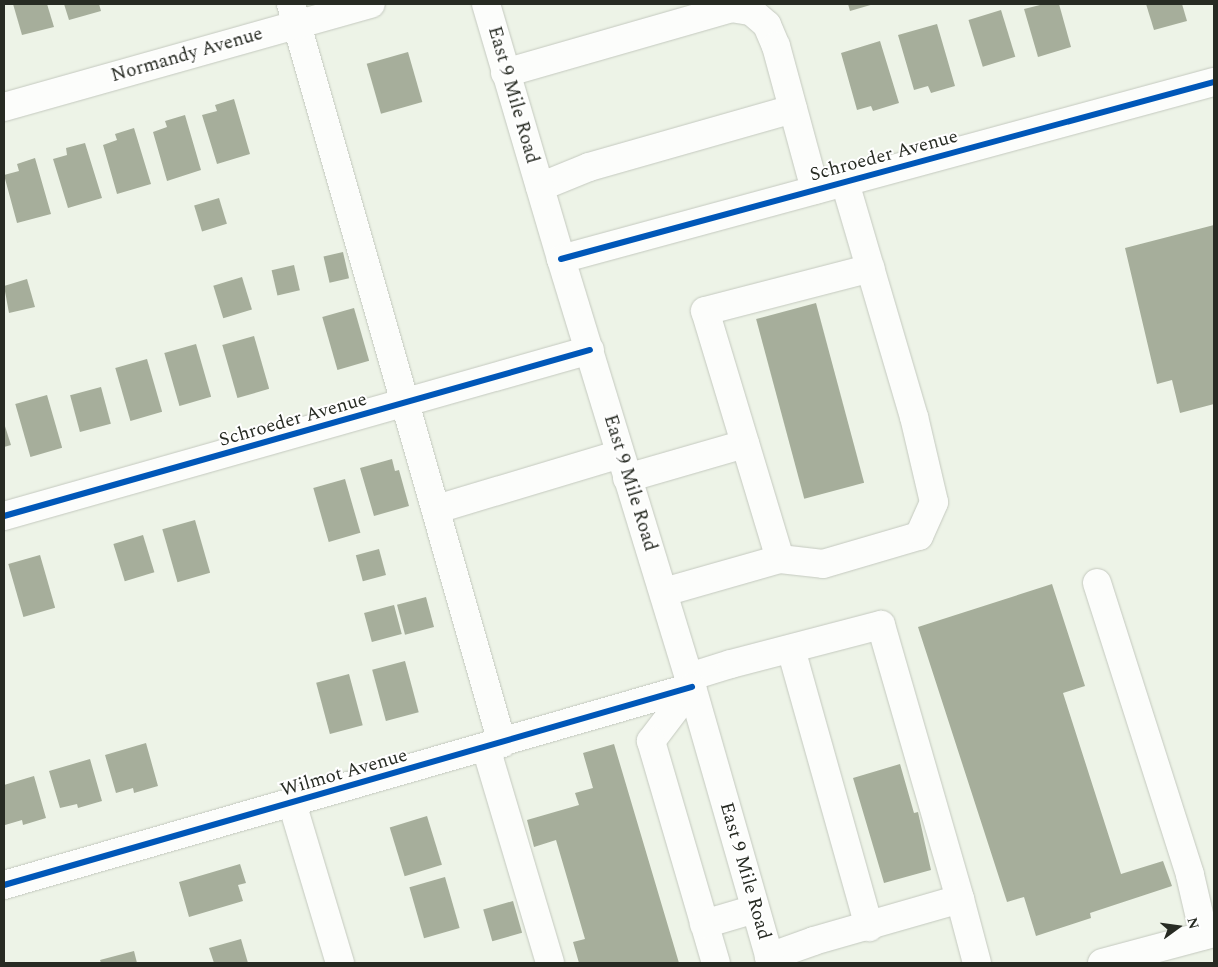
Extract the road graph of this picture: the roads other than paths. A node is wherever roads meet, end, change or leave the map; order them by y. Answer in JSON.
{"nodes":[{"id":1,"x":371,"y":4,"type":"edge"},
{"id":2,"x":486,"y":4,"type":"edge"},
{"id":3,"x":294,"y":14,"type":"edge"},
{"id":4,"x":505,"y":73,"type":"junction"},
{"id":5,"x":1214,"y":82,"type":"edge"},
{"id":6,"x":4,"y":107,"type":"edge"},
{"id":7,"x":794,"y":109,"type":"junction"},
{"id":8,"x":846,"y":182,"type":"junction"},
{"id":9,"x":540,"y":187,"type":"junction"},
{"id":10,"x":815,"y":190,"type":"junction"},
{"id":11,"x":561,"y":259,"type":"junction"},
{"id":12,"x":871,"y":268,"type":"junction"},
{"id":13,"x":590,"y":350,"type":"junction"},
{"id":14,"x":407,"y":404,"type":"junction"},
{"id":15,"x":745,"y":444,"type":"junction"},
{"id":16,"x":624,"y":466,"type":"junction"},
{"id":17,"x":437,"y":510,"type":"junction"},
{"id":18,"x":4,"y":516,"type":"edge"},
{"id":19,"x":780,"y":559,"type":"junction"},
{"id":20,"x":1097,"y":583,"type":"dead end"},
{"id":21,"x":664,"y":592,"type":"junction"},
{"id":22,"x":791,"y":649,"type":"junction"},
{"id":23,"x":691,"y":682,"type":"junction"},
{"id":24,"x":494,"y":746,"type":"junction"},
{"id":25,"x":292,"y":803,"type":"junction"},
{"id":26,"x":4,"y":885,"type":"edge"},
{"id":27,"x":960,"y":899,"type":"junction"},
{"id":28,"x":755,"y":909,"type":"junction"},
{"id":29,"x":704,"y":924,"type":"junction"},
{"id":30,"x":869,"y":927,"type":"junction"},
{"id":31,"x":1209,"y":934,"type":"edge"},
{"id":32,"x":770,"y":960,"type":"edge"},
{"id":33,"x":340,"y":963,"type":"edge"},
{"id":34,"x":550,"y":963,"type":"edge"},
{"id":35,"x":716,"y":963,"type":"edge"},
{"id":36,"x":977,"y":963,"type":"edge"},
{"id":37,"x":1102,"y":963,"type":"edge"}],
"edges":[{"from":1,"to":3,"type":"street","name":"Normandy Avenue"},
{"from":2,"to":4,"type":"street","name":"East 9 Mile Road"},
{"from":3,"to":6,"type":"street","name":"Normandy Avenue"},
{"from":3,"to":14,"type":"street"},
{"from":4,"to":7,"type":"street"},
{"from":4,"to":9,"type":"street","name":"East 9 Mile Road"},
{"from":5,"to":8,"type":"street","name":"Schroeder Avenue"},
{"from":7,"to":9,"type":"street"},
{"from":7,"to":10,"type":"street"},
{"from":8,"to":10,"type":"street","name":"Schroeder Avenue"},
{"from":8,"to":12,"type":"street"},
{"from":9,"to":11,"type":"street","name":"East 9 Mile Road"},
{"from":10,"to":11,"type":"street","name":"Schroeder Avenue"},
{"from":11,"to":13,"type":"street","name":"East 9 Mile Road"},
{"from":12,"to":15,"type":"street"},
{"from":12,"to":19,"type":"street"},
{"from":13,"to":14,"type":"street","name":"Schroeder Avenue"},
{"from":13,"to":16,"type":"street","name":"East 9 Mile Road"},
{"from":14,"to":17,"type":"street"},
{"from":14,"to":18,"type":"street","name":"Schroeder Avenue"},
{"from":15,"to":16,"type":"street"},
{"from":15,"to":19,"type":"street"},
{"from":16,"to":17,"type":"street"},
{"from":16,"to":21,"type":"street","name":"East 9 Mile Road"},
{"from":17,"to":24,"type":"street"},
{"from":19,"to":21,"type":"street"},
{"from":20,"to":31,"type":"street"},
{"from":21,"to":23,"type":"street","name":"East 9 Mile Road"},
{"from":22,"to":23,"type":"street","name":"Wilmot Avenue"},
{"from":22,"to":27,"type":"street","name":"Wilmot Avenue"},
{"from":22,"to":30,"type":"street"},
{"from":23,"to":24,"type":"street","name":"Wilmot Avenue"},
{"from":23,"to":28,"type":"street","name":"East 9 Mile Road"},
{"from":23,"to":29,"type":"street"},
{"from":24,"to":25,"type":"street","name":"Wilmot Avenue"},
{"from":24,"to":34,"type":"street"},
{"from":25,"to":26,"type":"street","name":"Wilmot Avenue"},
{"from":25,"to":33,"type":"street"},
{"from":27,"to":30,"type":"street"},
{"from":27,"to":36,"type":"street"},
{"from":28,"to":29,"type":"street"},
{"from":28,"to":32,"type":"street","name":"East 9 Mile Road"},
{"from":29,"to":35,"type":"street"},
{"from":30,"to":32,"type":"street"},
{"from":31,"to":37,"type":"street"}]}
